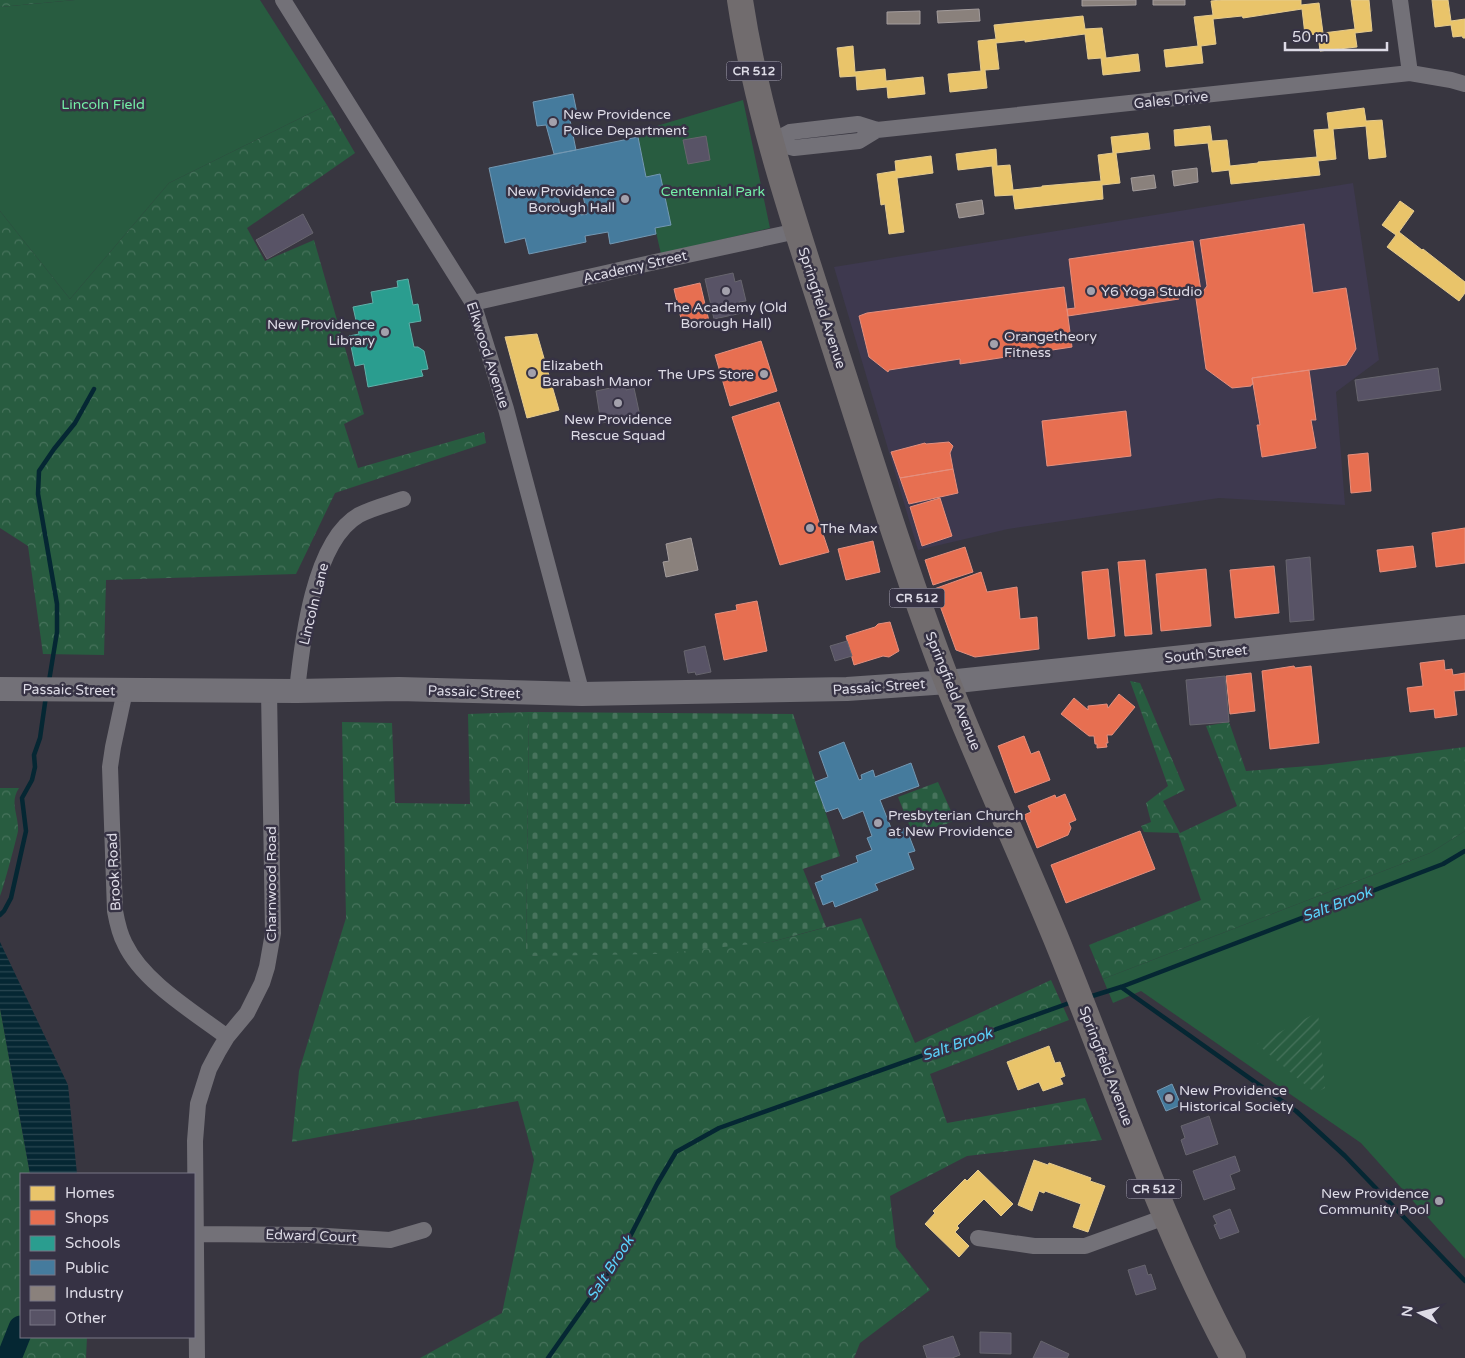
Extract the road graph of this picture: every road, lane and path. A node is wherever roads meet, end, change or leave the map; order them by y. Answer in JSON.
{"nodes":[{"id":1,"x":283,"y":0,"type":"edge"},
{"id":2,"x":740,"y":0,"type":"edge"},
{"id":3,"x":1400,"y":0,"type":"edge"},
{"id":4,"x":1410,"y":73,"type":"junction"},
{"id":5,"x":1465,"y":84,"type":"edge"},
{"id":6,"x":771,"y":142,"type":"junction"},
{"id":7,"x":798,"y":232,"type":"junction"},
{"id":8,"x":473,"y":303,"type":"junction"},
{"id":9,"x":403,"y":499,"type":"dead end"},
{"id":10,"x":1465,"y":627,"type":"edge"},
{"id":11,"x":948,"y":682,"type":"junction"},
{"id":12,"x":0,"y":689,"type":"edge"},
{"id":13,"x":125,"y":691,"type":"junction"},
{"id":14,"x":269,"y":691,"type":"junction"},
{"id":15,"x":297,"y":691,"type":"junction"},
{"id":16,"x":582,"y":694,"type":"junction"},
{"id":17,"x":228,"y":1037,"type":"junction"},
{"id":18,"x":1165,"y":1217,"type":"junction"},
{"id":19,"x":424,"y":1230,"type":"dead end"},
{"id":20,"x":197,"y":1234,"type":"junction"},
{"id":21,"x":978,"y":1238,"type":"dead end"},
{"id":22,"x":197,"y":1358,"type":"edge"},
{"id":23,"x":1232,"y":1358,"type":"edge"}],
"edges":[{"from":1,"to":8,"type":"street","name":"Elkwood Avenue"},
{"from":2,"to":6,"type":"main road","name":"Springfield Avenue","number":"CR 512"},
{"from":3,"to":4,"type":"street"},
{"from":4,"to":5,"type":"street","name":"Gales Drive"},
{"from":4,"to":6,"type":"street","name":"Gales Drive"},
{"from":6,"to":7,"type":"main road","name":"Springfield Avenue","number":"CR 512"},
{"from":7,"to":8,"type":"street","name":"Academy Street"},
{"from":7,"to":11,"type":"main road","name":"Springfield Avenue","number":"CR 512"},
{"from":8,"to":16,"type":"street","name":"Elkwood Avenue"},
{"from":9,"to":15,"type":"street","name":"Lincoln Lane"},
{"from":10,"to":11,"type":"main road","name":"South Street"},
{"from":11,"to":16,"type":"main road","name":"Passaic Street"},
{"from":11,"to":18,"type":"main road","name":"Springfield Avenue","number":"CR 512"},
{"from":12,"to":13,"type":"main road","name":"Passaic Street"},
{"from":13,"to":14,"type":"main road","name":"Passaic Street"},
{"from":13,"to":17,"type":"street","name":"Brook Road"},
{"from":14,"to":15,"type":"main road","name":"Passaic Street"},
{"from":14,"to":17,"type":"street","name":"Charnwood Road"},
{"from":15,"to":16,"type":"main road","name":"Passaic Street"},
{"from":17,"to":20,"type":"street","name":"Charnwood Road"},
{"from":18,"to":21,"type":"street"},
{"from":18,"to":23,"type":"main road","name":"Springfield Avenue","number":"CR 512"},
{"from":19,"to":20,"type":"street","name":"Edward Court"},
{"from":20,"to":22,"type":"street","name":"Charnwood Road"}]}
